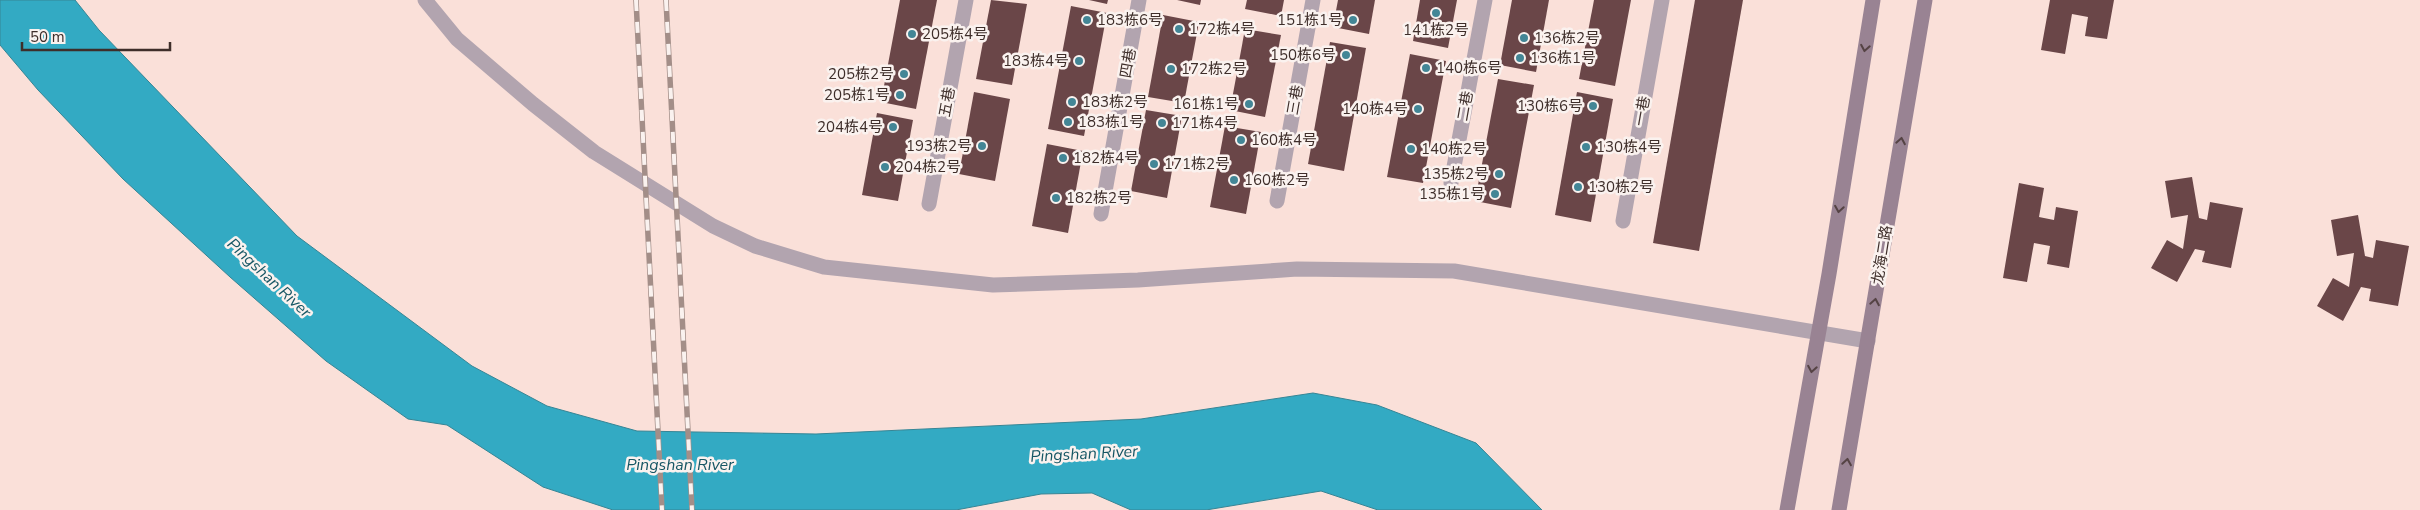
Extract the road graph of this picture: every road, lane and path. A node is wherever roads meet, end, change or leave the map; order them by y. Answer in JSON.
{"nodes":[{"id":1,"x":425,"y":0,"type":"edge"},
{"id":2,"x":966,"y":0,"type":"edge"},
{"id":3,"x":1139,"y":0,"type":"edge"},
{"id":4,"x":1313,"y":0,"type":"edge"},
{"id":5,"x":1485,"y":0,"type":"edge"},
{"id":6,"x":1662,"y":0,"type":"edge"},
{"id":7,"x":1873,"y":0,"type":"edge"},
{"id":8,"x":1925,"y":0,"type":"edge"},
{"id":9,"x":1451,"y":183,"type":"dead end"},
{"id":10,"x":1277,"y":201,"type":"dead end"},
{"id":11,"x":930,"y":204,"type":"dead end"},
{"id":12,"x":1101,"y":214,"type":"dead end"},
{"id":13,"x":1623,"y":221,"type":"dead end"},
{"id":14,"x":1818,"y":332,"type":"junction"},
{"id":15,"x":1868,"y":341,"type":"junction"},
{"id":16,"x":1787,"y":510,"type":"edge"},
{"id":17,"x":1839,"y":510,"type":"edge"}],
"edges":[{"from":1,"to":14,"type":"street"},
{"from":2,"to":11,"type":"street","name":"五巷"},
{"from":3,"to":12,"type":"street","name":"四巷"},
{"from":4,"to":10,"type":"street","name":"三巷"},
{"from":5,"to":9,"type":"street","name":"二巷"},
{"from":6,"to":13,"type":"street","name":"一巷"},
{"from":7,"to":14,"type":"main road","one_way":true},
{"from":15,"to":8,"type":"main road","name":"龙海二路","one_way":true},
{"from":14,"to":15,"type":"street"},
{"from":14,"to":16,"type":"main road","one_way":true},
{"from":17,"to":15,"type":"main road","name":"龙海二路","one_way":true}]}
